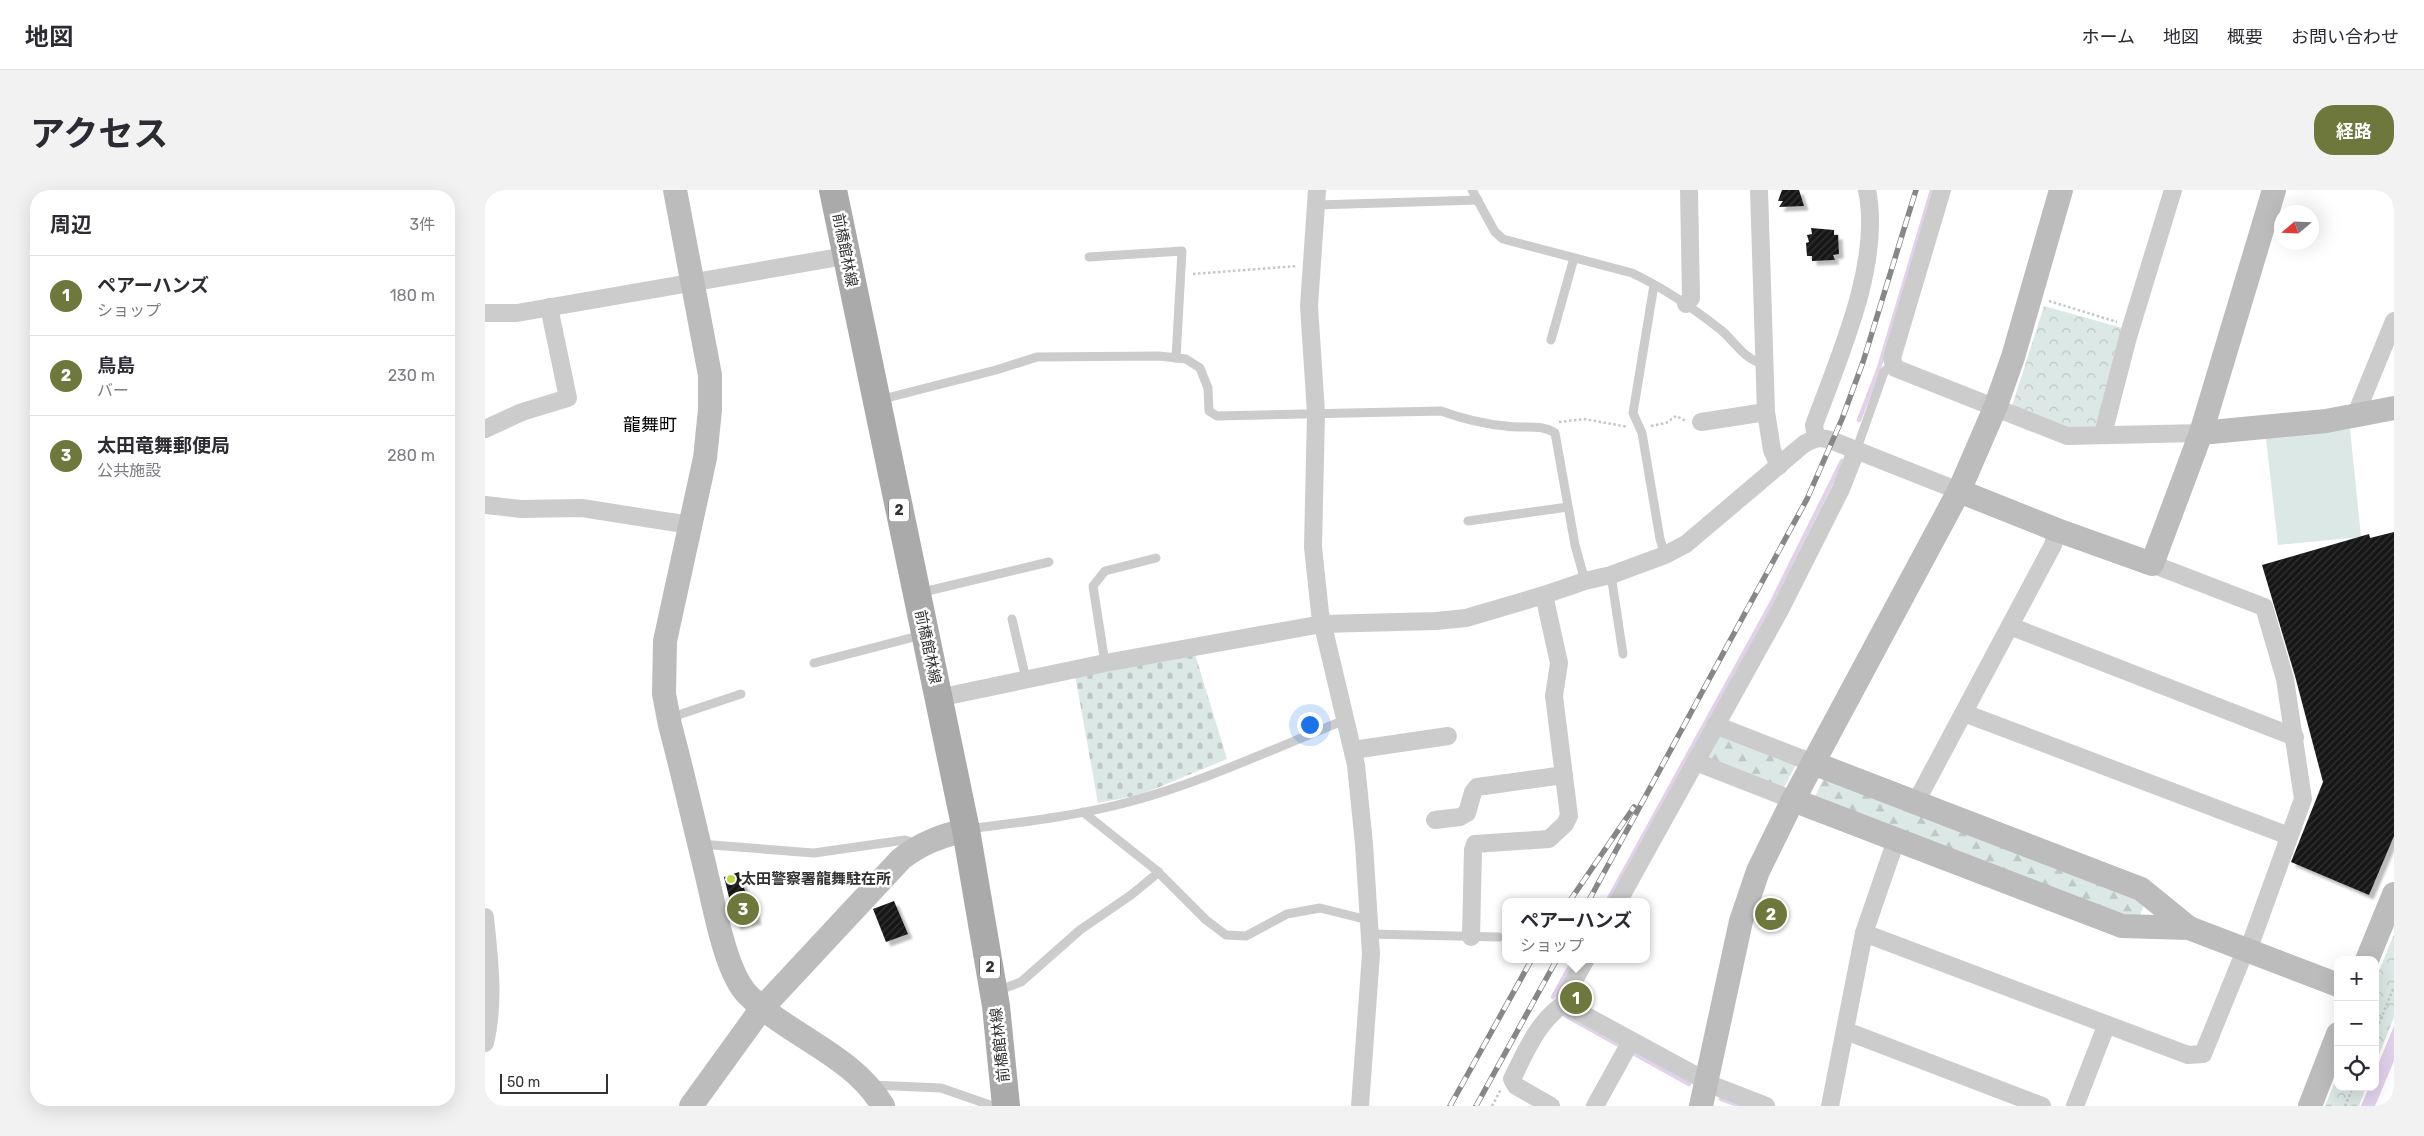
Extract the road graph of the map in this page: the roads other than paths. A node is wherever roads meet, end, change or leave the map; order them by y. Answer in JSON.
{"nodes":[{"id":1,"x":675,"y":190,"type":"edge"},
{"id":2,"x":833,"y":190,"type":"edge"},
{"id":3,"x":1472,"y":190,"type":"edge"},
{"id":4,"x":1689,"y":190,"type":"edge"},
{"id":5,"x":1759,"y":190,"type":"edge"},
{"id":6,"x":1867,"y":190,"type":"edge"},
{"id":7,"x":1941,"y":190,"type":"edge"},
{"id":8,"x":2061,"y":190,"type":"edge"},
{"id":9,"x":2173,"y":190,"type":"edge"},
{"id":10,"x":2274,"y":190,"type":"edge"},
{"id":11,"x":1317,"y":198,"type":"edge"},
{"id":12,"x":1477,"y":200,"type":"junction"},
{"id":13,"x":845,"y":256,"type":"junction"},
{"id":14,"x":1089,"y":257,"type":"dead end"},
{"id":15,"x":1575,"y":258,"type":"junction"},
{"id":16,"x":692,"y":281,"type":"junction"},
{"id":17,"x":1654,"y":285,"type":"junction"},
{"id":18,"x":1686,"y":304,"type":"junction"},
{"id":19,"x":549,"y":307,"type":"junction"},
{"id":20,"x":485,"y":314,"type":"edge"},
{"id":21,"x":2394,"y":320,"type":"edge"},
{"id":22,"x":1551,"y":340,"type":"dead end"},
{"id":23,"x":1176,"y":358,"type":"junction"},
{"id":24,"x":1763,"y":364,"type":"junction"},
{"id":25,"x":1892,"y":364,"type":"junction"},
{"id":26,"x":877,"y":400,"type":"junction"},
{"id":27,"x":1995,"y":408,"type":"junction"},
{"id":28,"x":2394,"y":408,"type":"edge"},
{"id":29,"x":1766,"y":412,"type":"junction"},
{"id":30,"x":1316,"y":413,"type":"junction"},
{"id":31,"x":2356,"y":414,"type":"junction"},
{"id":32,"x":1701,"y":422,"type":"road end"},
{"id":33,"x":485,"y":429,"type":"edge"},
{"id":34,"x":2201,"y":433,"type":"junction"},
{"id":35,"x":2103,"y":434,"type":"junction"},
{"id":36,"x":1816,"y":438,"type":"junction"},
{"id":37,"x":1855,"y":450,"type":"junction"},
{"id":38,"x":1779,"y":466,"type":"junction"},
{"id":39,"x":1959,"y":491,"type":"junction"},
{"id":40,"x":485,"y":505,"type":"edge"},
{"id":41,"x":1569,"y":507,"type":"junction"},
{"id":42,"x":1468,"y":521,"type":"dead end"},
{"id":43,"x":690,"y":525,"type":"junction"},
{"id":44,"x":2057,"y":530,"type":"junction"},
{"id":45,"x":1665,"y":555,"type":"junction"},
{"id":46,"x":1156,"y":558,"type":"dead end"},
{"id":47,"x":1049,"y":562,"type":"dead end"},
{"id":48,"x":2152,"y":564,"type":"junction"},
{"id":49,"x":1611,"y":575,"type":"junction"},
{"id":50,"x":1585,"y":580,"type":"junction"},
{"id":51,"x":917,"y":593,"type":"junction"},
{"id":52,"x":1543,"y":595,"type":"junction"},
{"id":53,"x":1012,"y":619,"type":"dead end"},
{"id":54,"x":1322,"y":624,"type":"junction"},
{"id":55,"x":2010,"y":626,"type":"junction"},
{"id":56,"x":925,"y":635,"type":"junction"},
{"id":57,"x":1623,"y":654,"type":"dead end"},
{"id":58,"x":814,"y":663,"type":"dead end"},
{"id":59,"x":1105,"y":663,"type":"junction"},
{"id":60,"x":1026,"y":679,"type":"junction"},
{"id":61,"x":741,"y":694,"type":"dead end"},
{"id":62,"x":938,"y":698,"type":"junction"},
{"id":63,"x":1964,"y":713,"type":"junction"},
{"id":64,"x":669,"y":718,"type":"junction"},
{"id":65,"x":1345,"y":720,"type":"junction"},
{"id":66,"x":1715,"y":725,"type":"junction"},
{"id":67,"x":1447,"y":736,"type":"dead end"},
{"id":68,"x":2295,"y":737,"type":"junction"},
{"id":69,"x":1353,"y":750,"type":"junction"},
{"id":70,"x":1697,"y":762,"type":"junction"},
{"id":71,"x":1813,"y":763,"type":"junction"},
{"id":72,"x":1564,"y":775,"type":"junction"},
{"id":73,"x":1793,"y":800,"type":"junction"},
{"id":74,"x":1916,"y":802,"type":"junction"},
{"id":75,"x":1083,"y":812,"type":"junction"},
{"id":76,"x":1435,"y":820,"type":"dead end"},
{"id":77,"x":966,"y":830,"type":"junction"},
{"id":78,"x":2289,"y":836,"type":"junction"},
{"id":79,"x":1896,"y":840,"type":"junction"},
{"id":80,"x":699,"y":844,"type":"junction"},
{"id":81,"x":919,"y":845,"type":"junction"},
{"id":82,"x":1159,"y":872,"type":"junction"},
{"id":83,"x":2394,"y":894,"type":"edge"},
{"id":84,"x":1620,"y":898,"type":"edge"},
{"id":85,"x":485,"y":917,"type":"edge"},
{"id":86,"x":1368,"y":927,"type":"junction"},
{"id":87,"x":2189,"y":928,"type":"junction"},
{"id":88,"x":1864,"y":933,"type":"junction"},
{"id":89,"x":1471,"y":937,"type":"junction"},
{"id":90,"x":1499,"y":937,"type":"dead end"},
{"id":91,"x":2246,"y":950,"type":"junction"},
{"id":92,"x":2369,"y":956,"type":"edge"},
{"id":93,"x":1583,"y":963,"type":"edge"},
{"id":94,"x":2334,"y":983,"type":"edge"},
{"id":95,"x":994,"y":992,"type":"junction"},
{"id":96,"x":1565,"y":1002,"type":"junction"},
{"id":97,"x":762,"y":1008,"type":"junction"},
{"id":98,"x":2106,"y":1026,"type":"junction"},
{"id":99,"x":1845,"y":1033,"type":"junction"},
{"id":100,"x":1631,"y":1041,"type":"junction"},
{"id":101,"x":485,"y":1043,"type":"edge"},
{"id":102,"x":2334,"y":1044,"type":"edge"},
{"id":103,"x":1707,"y":1082,"type":"junction"},
{"id":104,"x":869,"y":1085,"type":"junction"},
{"id":105,"x":691,"y":1106,"type":"edge"},
{"id":106,"x":883,"y":1106,"type":"edge"},
{"id":107,"x":993,"y":1106,"type":"edge"},
{"id":108,"x":1006,"y":1106,"type":"edge"},
{"id":109,"x":1360,"y":1106,"type":"edge"},
{"id":110,"x":1551,"y":1106,"type":"edge"},
{"id":111,"x":1595,"y":1106,"type":"edge"},
{"id":112,"x":1701,"y":1106,"type":"edge"},
{"id":113,"x":1766,"y":1106,"type":"edge"},
{"id":114,"x":1830,"y":1106,"type":"edge"},
{"id":115,"x":2042,"y":1106,"type":"edge"},
{"id":116,"x":2075,"y":1106,"type":"edge"},
{"id":117,"x":2310,"y":1106,"type":"edge"}],
"edges":[{"from":1,"to":16,"type":"street"},
{"from":2,"to":13,"type":"main road","name":"前橋館林線","number":"2"},
{"from":3,"to":12,"type":"lane"},
{"from":4,"to":18,"type":"street"},
{"from":5,"to":24,"type":"street"},
{"from":6,"to":36,"type":"street"},
{"from":7,"to":25,"type":"street"},
{"from":8,"to":27,"type":"street"},
{"from":9,"to":35,"type":"street"},
{"from":10,"to":34,"type":"street"},
{"from":11,"to":12,"type":"lane"},
{"from":11,"to":30,"type":"street"},
{"from":12,"to":15,"type":"lane"},
{"from":13,"to":16,"type":"street"},
{"from":13,"to":26,"type":"main road","name":"前橋館林線","number":"2"},
{"from":14,"to":23,"type":"lane"},
{"from":15,"to":17,"type":"lane"},
{"from":15,"to":22,"type":"lane"},
{"from":16,"to":19,"type":"street"},
{"from":16,"to":43,"type":"street"},
{"from":17,"to":18,"type":"lane"},
{"from":17,"to":45,"type":"lane"},
{"from":18,"to":24,"type":"lane"},
{"from":19,"to":20,"type":"street"},
{"from":19,"to":33,"type":"street"},
{"from":21,"to":31,"type":"street"},
{"from":23,"to":26,"type":"lane"},
{"from":23,"to":30,"type":"lane"},
{"from":24,"to":29,"type":"street"},
{"from":25,"to":27,"type":"street"},
{"from":25,"to":37,"type":"lane"},
{"from":26,"to":51,"type":"main road","name":"前橋館林線","number":"2"},
{"from":27,"to":35,"type":"street"},
{"from":27,"to":39,"type":"street"},
{"from":28,"to":31,"type":"street"},
{"from":29,"to":32,"type":"street"},
{"from":29,"to":38,"type":"street"},
{"from":30,"to":41,"type":"lane"},
{"from":30,"to":54,"type":"street"},
{"from":31,"to":34,"type":"street"},
{"from":34,"to":35,"type":"street"},
{"from":34,"to":48,"type":"street"},
{"from":36,"to":37,"type":"street"},
{"from":36,"to":38,"type":"street"},
{"from":37,"to":39,"type":"street"},
{"from":37,"to":66,"type":"street"},
{"from":38,"to":45,"type":"street"},
{"from":39,"to":44,"type":"street"},
{"from":39,"to":71,"type":"street"},
{"from":40,"to":43,"type":"street"},
{"from":41,"to":42,"type":"lane"},
{"from":41,"to":50,"type":"lane"},
{"from":43,"to":64,"type":"street"},
{"from":44,"to":48,"type":"street"},
{"from":44,"to":55,"type":"street"},
{"from":45,"to":49,"type":"street"},
{"from":46,"to":59,"type":"lane"},
{"from":47,"to":51,"type":"lane"},
{"from":48,"to":68,"type":"street"},
{"from":49,"to":50,"type":"street"},
{"from":49,"to":57,"type":"lane"},
{"from":50,"to":52,"type":"street"},
{"from":51,"to":56,"type":"main road","name":"前橋館林線","number":"2"},
{"from":52,"to":54,"type":"street"},
{"from":52,"to":72,"type":"street"},
{"from":53,"to":60,"type":"lane"},
{"from":54,"to":59,"type":"street"},
{"from":54,"to":65,"type":"street"},
{"from":55,"to":63,"type":"street"},
{"from":55,"to":68,"type":"street"},
{"from":56,"to":58,"type":"lane"},
{"from":56,"to":62,"type":"main road","name":"前橋館林線","number":"2"},
{"from":59,"to":60,"type":"street"},
{"from":60,"to":62,"type":"street"},
{"from":61,"to":64,"type":"lane"},
{"from":62,"to":77,"type":"main road","name":"前橋館林線","number":"2"},
{"from":63,"to":74,"type":"street"},
{"from":63,"to":78,"type":"street"},
{"from":64,"to":80,"type":"street"},
{"from":65,"to":69,"type":"street"},
{"from":65,"to":75,"type":"lane"},
{"from":66,"to":70,"type":"street"},
{"from":66,"to":71,"type":"street"},
{"from":67,"to":69,"type":"street"},
{"from":68,"to":78,"type":"street"},
{"from":69,"to":86,"type":"street"},
{"from":70,"to":73,"type":"street"},
{"from":70,"to":84,"type":"street"},
{"from":71,"to":73,"type":"street"},
{"from":71,"to":74,"type":"street"},
{"from":72,"to":76,"type":"street"},
{"from":72,"to":89,"type":"street"},
{"from":73,"to":79,"type":"street"},
{"from":73,"to":103,"type":"street"},
{"from":74,"to":87,"type":"street"},
{"from":75,"to":77,"type":"lane"},
{"from":75,"to":82,"type":"lane"},
{"from":77,"to":81,"type":"street"},
{"from":77,"to":95,"type":"main road","name":"前橋館林線","number":"2"},
{"from":78,"to":91,"type":"street"},
{"from":79,"to":87,"type":"street"},
{"from":79,"to":88,"type":"street"},
{"from":80,"to":81,"type":"lane"},
{"from":80,"to":97,"type":"street"},
{"from":81,"to":97,"type":"street"},
{"from":82,"to":86,"type":"lane"},
{"from":82,"to":95,"type":"lane"},
{"from":83,"to":92,"type":"street"},
{"from":85,"to":101,"type":"street"},
{"from":86,"to":89,"type":"lane"},
{"from":86,"to":109,"type":"street"},
{"from":87,"to":91,"type":"street"},
{"from":88,"to":98,"type":"street"},
{"from":88,"to":99,"type":"street"},
{"from":89,"to":90,"type":"lane"},
{"from":91,"to":94,"type":"street"},
{"from":91,"to":98,"type":"street"},
{"from":93,"to":96,"type":"street"},
{"from":95,"to":108,"type":"main road","name":"前橋館林線","number":"2"},
{"from":96,"to":100,"type":"street"},
{"from":96,"to":110,"type":"street"},
{"from":97,"to":104,"type":"street"},
{"from":97,"to":105,"type":"street"},
{"from":98,"to":116,"type":"street"},
{"from":99,"to":114,"type":"street"},
{"from":99,"to":115,"type":"street"},
{"from":100,"to":103,"type":"street"},
{"from":100,"to":111,"type":"street"},
{"from":102,"to":117,"type":"street"},
{"from":103,"to":112,"type":"street"},
{"from":103,"to":113,"type":"street"},
{"from":104,"to":106,"type":"street"},
{"from":104,"to":107,"type":"lane"}]}
